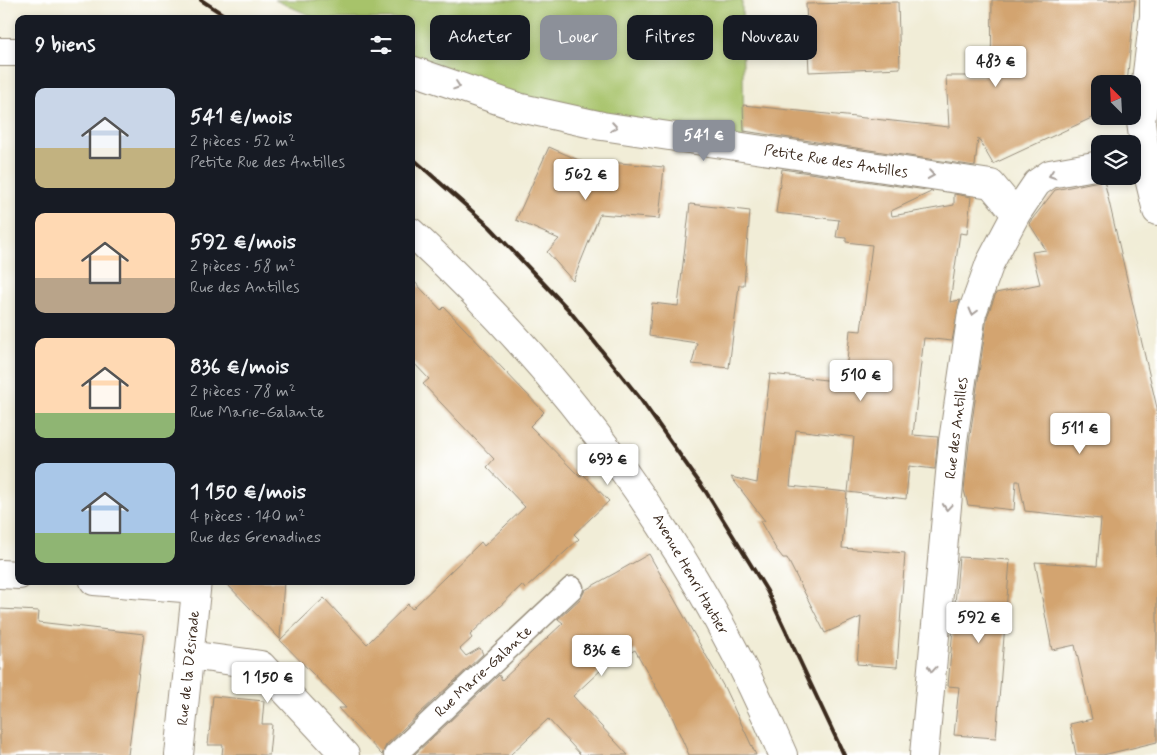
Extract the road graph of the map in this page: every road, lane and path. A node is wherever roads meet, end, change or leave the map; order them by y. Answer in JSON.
{"nodes":[{"id":1,"x":1154,"y":0,"type":"edge"},
{"id":2,"x":0,"y":52,"type":"edge"},
{"id":3,"x":15,"y":52,"type":"edge"},
{"id":4,"x":415,"y":71,"type":"edge"},
{"id":5,"x":1091,"y":167,"type":"edge"},
{"id":6,"x":1146,"y":173,"type":"edge"},
{"id":7,"x":1157,"y":212,"type":"edge"},
{"id":8,"x":1016,"y":214,"type":"junction"},
{"id":9,"x":415,"y":236,"type":"edge"},
{"id":10,"x":0,"y":574,"type":"edge"},
{"id":11,"x":15,"y":575,"type":"edge"},
{"id":12,"x":196,"y":585,"type":"edge"},
{"id":13,"x":572,"y":588,"type":"dead end"},
{"id":14,"x":189,"y":655,"type":"junction"},
{"id":15,"x":180,"y":755,"type":"edge"},
{"id":16,"x":345,"y":755,"type":"edge"},
{"id":17,"x":395,"y":755,"type":"edge"},
{"id":18,"x":783,"y":755,"type":"edge"},
{"id":19,"x":924,"y":755,"type":"edge"}],
"edges":[{"from":1,"to":6,"type":"street"},
{"from":2,"to":3,"type":"street"},
{"from":4,"to":8,"type":"street","name":"Petite Rue des Antilles","one_way":true},
{"from":5,"to":8,"type":"street","name":"Rue des Antilles","one_way":true},
{"from":6,"to":7,"type":"street"},
{"from":8,"to":19,"type":"street","name":"Rue des Antilles","one_way":true},
{"from":9,"to":18,"type":"street","name":"Avenue Henri Hautier"},
{"from":10,"to":11,"type":"street"},
{"from":12,"to":14,"type":"street","name":"Rue de la Désirade"},
{"from":13,"to":17,"type":"street","name":"Rue Marie-Galante"},
{"from":14,"to":15,"type":"street","name":"Rue de la Désirade"},
{"from":14,"to":16,"type":"street"}]}
